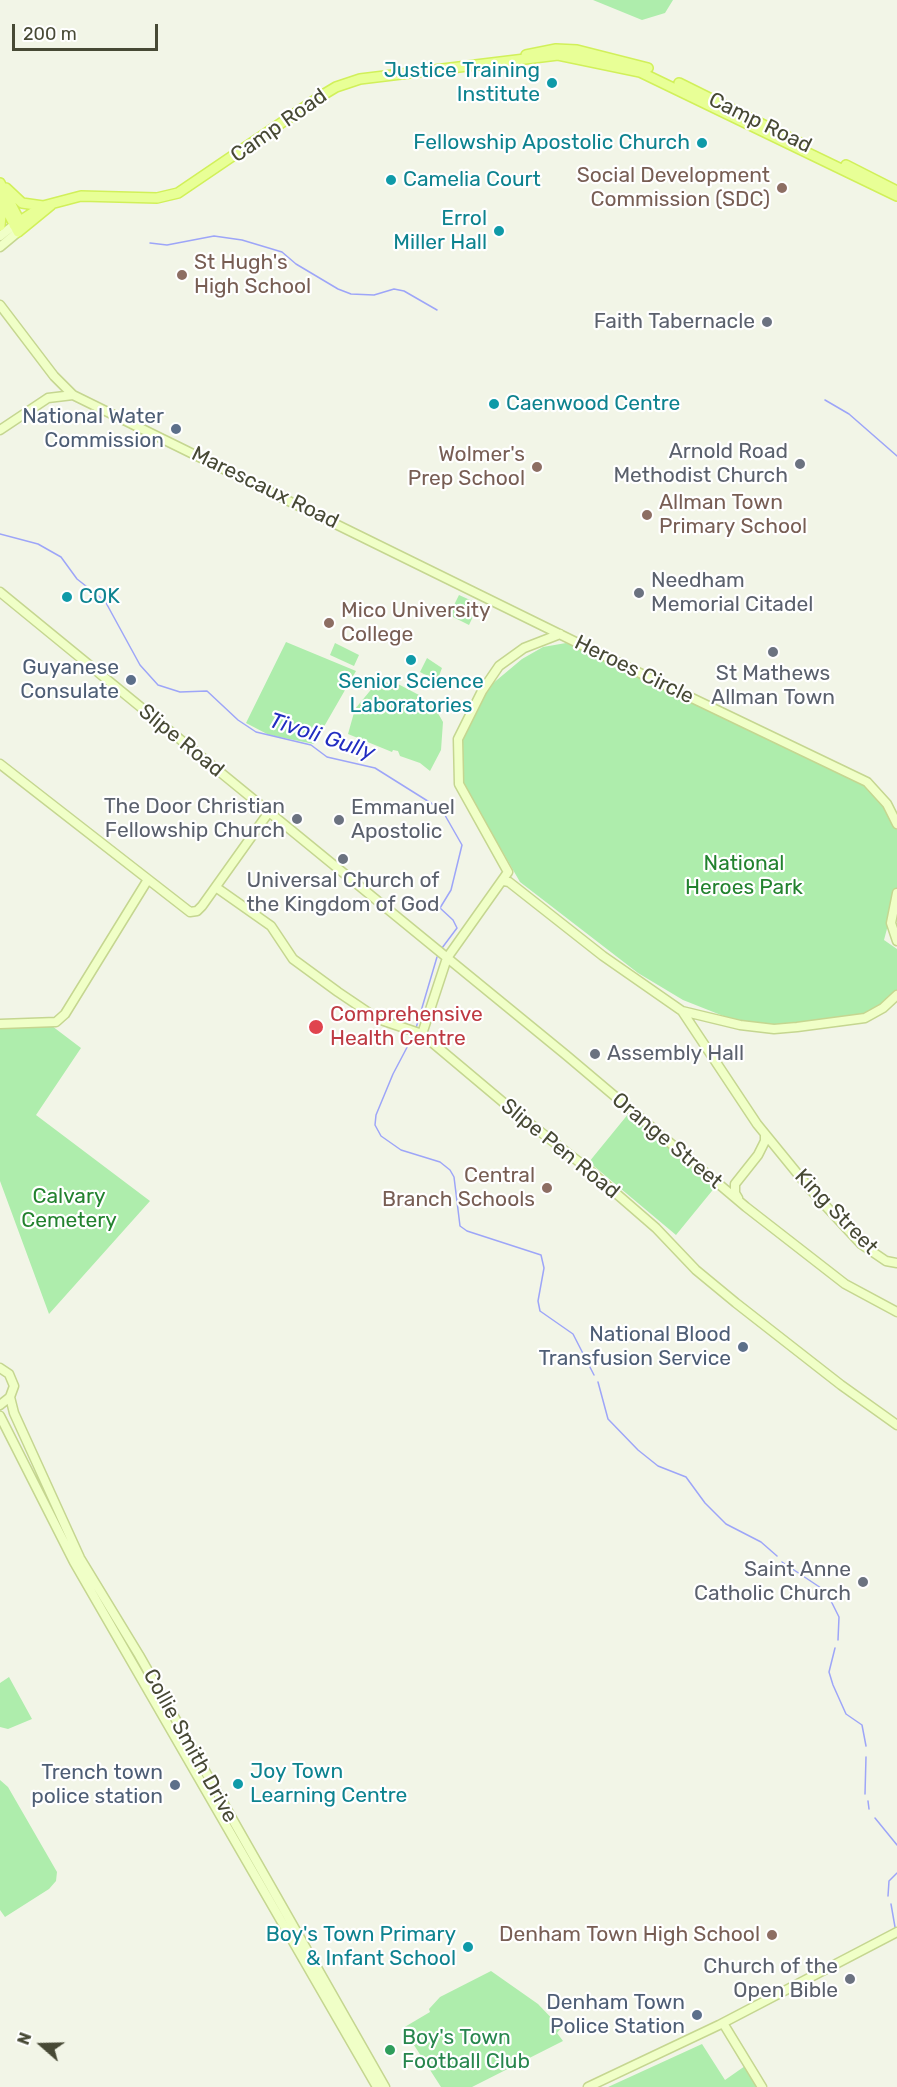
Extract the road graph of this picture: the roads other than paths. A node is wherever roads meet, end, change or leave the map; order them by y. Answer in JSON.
{"nodes":[{"id":1,"x":707,"y":101,"type":"junction"},
{"id":2,"x":1,"y":184,"type":"edge"},
{"id":3,"x":897,"y":191,"type":"edge"},
{"id":4,"x":897,"y":196,"type":"edge"},
{"id":5,"x":1,"y":199,"type":"edge"},
{"id":6,"x":47,"y":205,"type":"junction"},
{"id":7,"x":0,"y":226,"type":"edge"},
{"id":8,"x":19,"y":226,"type":"junction"},
{"id":9,"x":0,"y":236,"type":"edge"},
{"id":10,"x":0,"y":248,"type":"edge"},
{"id":11,"x":0,"y":305,"type":"edge"},
{"id":12,"x":54,"y":376,"type":"junction"},
{"id":13,"x":74,"y":395,"type":"junction"},
{"id":14,"x":48,"y":398,"type":"junction"},
{"id":15,"x":0,"y":430,"type":"edge"},
{"id":16,"x":0,"y":592,"type":"edge"},
{"id":17,"x":560,"y":634,"type":"junction"},
{"id":18,"x":0,"y":764,"type":"edge"},
{"id":19,"x":269,"y":812,"type":"junction"},
{"id":20,"x":897,"y":824,"type":"edge"},
{"id":21,"x":147,"y":881,"type":"junction"},
{"id":22,"x":504,"y":881,"type":"junction"},
{"id":23,"x":217,"y":888,"type":"junction"},
{"id":24,"x":897,"y":893,"type":"edge"},
{"id":25,"x":897,"y":940,"type":"edge"},
{"id":26,"x":447,"y":958,"type":"junction"},
{"id":27,"x":897,"y":995,"type":"edge"},
{"id":28,"x":682,"y":1011,"type":"junction"},
{"id":29,"x":0,"y":1024,"type":"edge"},
{"id":30,"x":422,"y":1034,"type":"junction"},
{"id":31,"x":765,"y":1135,"type":"junction"},
{"id":32,"x":779,"y":1152,"type":"junction"},
{"id":33,"x":758,"y":1155,"type":"junction"},
{"id":34,"x":738,"y":1177,"type":"junction"},
{"id":35,"x":723,"y":1187,"type":"junction"},
{"id":36,"x":746,"y":1207,"type":"junction"},
{"id":37,"x":897,"y":1263,"type":"edge"},
{"id":38,"x":897,"y":1312,"type":"edge"},
{"id":39,"x":0,"y":1368,"type":"edge"},
{"id":40,"x":10,"y":1397,"type":"junction"},
{"id":41,"x":0,"y":1406,"type":"edge"},
{"id":42,"x":0,"y":1416,"type":"edge"},
{"id":43,"x":897,"y":1425,"type":"edge"},
{"id":44,"x":897,"y":1932,"type":"edge"},
{"id":45,"x":723,"y":2023,"type":"junction"},
{"id":46,"x":377,"y":2087,"type":"edge"},
{"id":47,"x":385,"y":2087,"type":"edge"},
{"id":48,"x":588,"y":2087,"type":"edge"},
{"id":49,"x":762,"y":2087,"type":"edge"}],
"edges":[{"from":1,"to":3,"type":"main road","name":"Camp Road"},
{"from":1,"to":4,"type":"main road","name":"Camp Road"},
{"from":1,"to":6,"type":"main road","name":"Camp Road"},
{"from":2,"to":6,"type":"main road"},
{"from":2,"to":8,"type":"main road"},
{"from":5,"to":7,"type":"main road"},
{"from":5,"to":8,"type":"main road"},
{"from":6,"to":8,"type":"main road","name":"Camp Road"},
{"from":8,"to":9,"type":"street"},
{"from":8,"to":10,"type":"street"},
{"from":11,"to":12,"type":"street","name":"Marescaux Road"},
{"from":12,"to":13,"type":"street","name":"Marescaux Road"},
{"from":12,"to":14,"type":"street"},
{"from":13,"to":14,"type":"street"},
{"from":13,"to":17,"type":"street","name":"Marescaux Road"},
{"from":14,"to":15,"type":"street"},
{"from":16,"to":19,"type":"street","name":"Slipe Road"},
{"from":17,"to":20,"type":"street","name":"Heroes Circle"},
{"from":17,"to":22,"type":"street","name":"Heroes Circle"},
{"from":18,"to":21,"type":"street"},
{"from":19,"to":23,"type":"street"},
{"from":19,"to":26,"type":"street","name":"Slipe Road"},
{"from":21,"to":23,"type":"street"},
{"from":21,"to":29,"type":"street"},
{"from":22,"to":26,"type":"street"},
{"from":22,"to":28,"type":"street"},
{"from":23,"to":30,"type":"street","name":"Slipe Pen Road"},
{"from":24,"to":25,"type":"street"},
{"from":26,"to":30,"type":"street"},
{"from":26,"to":35,"type":"street","name":"Orange Street"},
{"from":27,"to":28,"type":"street"},
{"from":28,"to":31,"type":"street","name":"King Street"},
{"from":30,"to":43,"type":"street","name":"Slipe Pen Road"},
{"from":31,"to":32,"type":"street","name":"King Street"},
{"from":31,"to":33,"type":"street"},
{"from":32,"to":33,"type":"street","name":"King Street"},
{"from":32,"to":37,"type":"street","name":"King Street"},
{"from":33,"to":34,"type":"street"},
{"from":34,"to":35,"type":"street"},
{"from":34,"to":36,"type":"street"},
{"from":35,"to":36,"type":"street","name":"Orange Street"},
{"from":36,"to":38,"type":"street","name":"Orange Street"},
{"from":39,"to":40,"type":"street","name":"Collie Smith Drive"},
{"from":40,"to":41,"type":"street"},
{"from":40,"to":47,"type":"street","name":"Collie Smith Drive"},
{"from":42,"to":46,"type":"street","name":"Collie Smith Drive"},
{"from":44,"to":45,"type":"street"},
{"from":45,"to":48,"type":"street"},
{"from":45,"to":49,"type":"street"}]}
